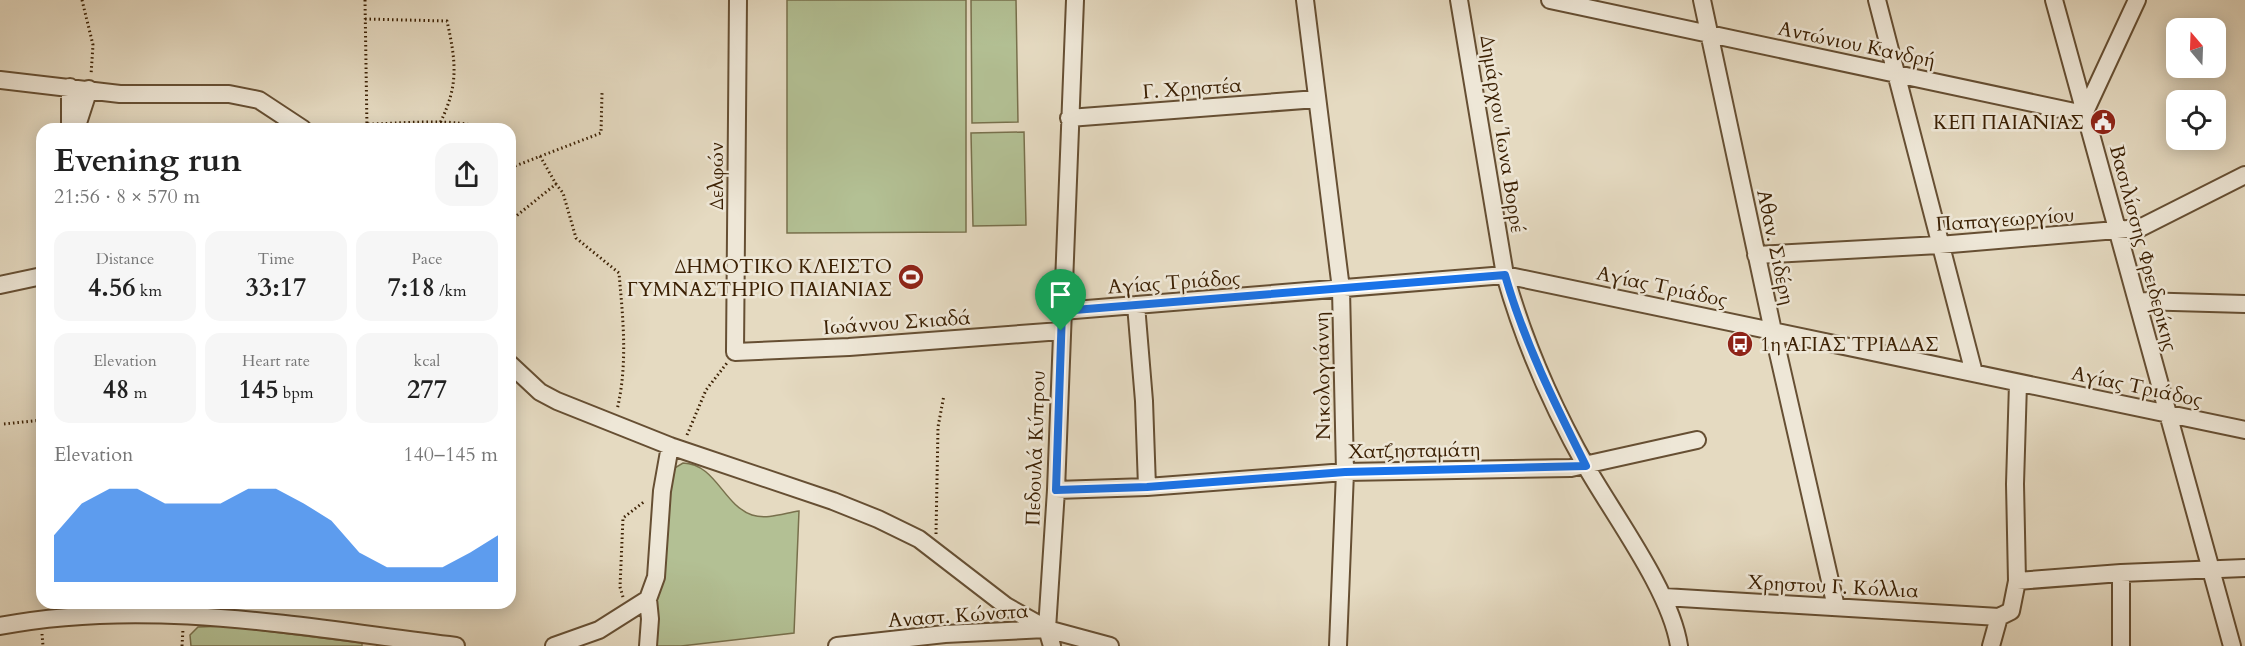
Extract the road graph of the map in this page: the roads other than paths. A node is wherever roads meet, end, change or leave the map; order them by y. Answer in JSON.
{"nodes":[{"id":1,"x":738,"y":0,"type":"edge"},
{"id":2,"x":1075,"y":0,"type":"edge"},
{"id":3,"x":1305,"y":0,"type":"edge"},
{"id":4,"x":1460,"y":0,"type":"edge"},
{"id":5,"x":1550,"y":0,"type":"edge"},
{"id":6,"x":1702,"y":0,"type":"edge"},
{"id":7,"x":1877,"y":0,"type":"edge"},
{"id":8,"x":2054,"y":0,"type":"edge"},
{"id":9,"x":2137,"y":0,"type":"edge"},
{"id":10,"x":1709,"y":34,"type":"junction"},
{"id":11,"x":1895,"y":74,"type":"junction"},
{"id":12,"x":0,"y":80,"type":"edge"},
{"id":13,"x":70,"y":87,"type":"junction"},
{"id":14,"x":89,"y":89,"type":"junction"},
{"id":15,"x":1317,"y":99,"type":"junction"},
{"id":16,"x":2084,"y":114,"type":"junction"},
{"id":17,"x":1069,"y":118,"type":"junction"},
{"id":18,"x":70,"y":123,"type":"edge"},
{"id":19,"x":78,"y":123,"type":"edge"},
{"id":20,"x":294,"y":123,"type":"edge"},
{"id":21,"x":2245,"y":176,"type":"edge"},
{"id":22,"x":2119,"y":231,"type":"junction"},
{"id":23,"x":1940,"y":245,"type":"junction"},
{"id":24,"x":1756,"y":255,"type":"junction"},
{"id":25,"x":1505,"y":275,"type":"junction"},
{"id":26,"x":36,"y":277,"type":"edge"},
{"id":27,"x":0,"y":285,"type":"edge"},
{"id":28,"x":1341,"y":289,"type":"junction"},
{"id":29,"x":2138,"y":301,"type":"junction"},
{"id":30,"x":2245,"y":304,"type":"edge"},
{"id":31,"x":1136,"y":305,"type":"junction"},
{"id":32,"x":1062,"y":311,"type":"junction"},
{"id":33,"x":1061,"y":331,"type":"junction"},
{"id":34,"x":1773,"y":331,"type":"junction"},
{"id":35,"x":735,"y":352,"type":"joint"},
{"id":36,"x":516,"y":370,"type":"edge"},
{"id":37,"x":1974,"y":373,"type":"junction"},
{"id":38,"x":2018,"y":382,"type":"junction"},
{"id":39,"x":2167,"y":414,"type":"junction"},
{"id":40,"x":2245,"y":430,"type":"edge"},
{"id":41,"x":1697,"y":440,"type":"dead end"},
{"id":42,"x":670,"y":446,"type":"junction"},
{"id":43,"x":1586,"y":466,"type":"junction"},
{"id":44,"x":1345,"y":472,"type":"junction"},
{"id":45,"x":1147,"y":487,"type":"junction"},
{"id":46,"x":1056,"y":490,"type":"junction"},
{"id":47,"x":2211,"y":568,"type":"junction"},
{"id":48,"x":2245,"y":568,"type":"edge"},
{"id":49,"x":2121,"y":573,"type":"junction"},
{"id":50,"x":2017,"y":581,"type":"junction"},
{"id":51,"x":1664,"y":597,"type":"junction"},
{"id":52,"x":648,"y":599,"type":"junction"},
{"id":53,"x":1836,"y":607,"type":"junction"},
{"id":54,"x":1999,"y":617,"type":"junction"},
{"id":55,"x":0,"y":626,"type":"edge"},
{"id":56,"x":1047,"y":629,"type":"junction"},
{"id":57,"x":945,"y":640,"type":"edge"},
{"id":58,"x":456,"y":646,"type":"edge"},
{"id":59,"x":554,"y":646,"type":"edge"},
{"id":60,"x":648,"y":646,"type":"edge"},
{"id":61,"x":837,"y":646,"type":"edge"},
{"id":62,"x":1052,"y":646,"type":"edge"},
{"id":63,"x":1110,"y":646,"type":"edge"},
{"id":64,"x":1338,"y":646,"type":"edge"},
{"id":65,"x":1678,"y":646,"type":"edge"},
{"id":66,"x":1991,"y":646,"type":"edge"},
{"id":67,"x":2121,"y":646,"type":"edge"},
{"id":68,"x":2232,"y":646,"type":"edge"}],
"edges":[{"from":1,"to":35,"type":"street","name":"Δελφών"},
{"from":2,"to":17,"type":"street","name":"Πεδουλά Κύπρου"},
{"from":3,"to":15,"type":"street","name":"Νικολογιάννη"},
{"from":4,"to":25,"type":"street","name":"Δημάρχου Ίωνα Βορρέ"},
{"from":5,"to":10,"type":"street","name":"Αντώνιου Κανδρή"},
{"from":6,"to":10,"type":"street","name":"Αθαν. Σιδέρη"},
{"from":7,"to":11,"type":"street"},
{"from":8,"to":16,"type":"street","name":"Βασιλίσσης Φρειδερίκης"},
{"from":9,"to":16,"type":"street"},
{"from":10,"to":11,"type":"street","name":"Αντώνιου Κανδρή"},
{"from":10,"to":24,"type":"street","name":"Αθαν. Σιδέρη"},
{"from":11,"to":16,"type":"street","name":"Αντώνιου Κανδρή"},
{"from":11,"to":23,"type":"street"},
{"from":12,"to":13,"type":"street"},
{"from":13,"to":14,"type":"street"},
{"from":13,"to":18,"type":"street"},
{"from":14,"to":19,"type":"street"},
{"from":14,"to":20,"type":"street"},
{"from":15,"to":17,"type":"street","name":"Γ. Χρηστέα"},
{"from":15,"to":28,"type":"street","name":"Νικολογιάννη"},
{"from":16,"to":22,"type":"street","name":"Βασιλίσσης Φρειδερίκης"},
{"from":17,"to":32,"type":"street","name":"Πεδουλά Κύπρου"},
{"from":21,"to":22,"type":"street","name":"Παπαγεωργίου"},
{"from":22,"to":23,"type":"street","name":"Παπαγεωργίου"},
{"from":22,"to":29,"type":"street","name":"Βασιλίσσης Φρειδερίκης"},
{"from":23,"to":24,"type":"street","name":"Παπαγεωργίου"},
{"from":23,"to":37,"type":"street"},
{"from":24,"to":34,"type":"street","name":"Αθαν. Σιδέρη"},
{"from":25,"to":28,"type":"street","name":"Αγίας Τριάδος"},
{"from":25,"to":34,"type":"street","name":"Αγίας Τριάδος"},
{"from":25,"to":43,"type":"street","name":"Δημάρχου Ίωνα Βορρέ"},
{"from":26,"to":27,"type":"street"},
{"from":28,"to":31,"type":"street","name":"Αγίας Τριάδος"},
{"from":28,"to":44,"type":"street","name":"Νικολογιάννη"},
{"from":29,"to":30,"type":"street"},
{"from":29,"to":39,"type":"street","name":"Βασιλίσσης Φρειδερίκης"},
{"from":31,"to":32,"type":"street","name":"Αγίας Τριάδος"},
{"from":31,"to":45,"type":"street"},
{"from":32,"to":33,"type":"street","name":"Πεδουλά Κύπρου"},
{"from":33,"to":35,"type":"street","name":"Ιωάννου Σκιαδά"},
{"from":33,"to":46,"type":"street","name":"Πεδουλά Κύπρου"},
{"from":34,"to":37,"type":"street","name":"Αγίας Τριάδος"},
{"from":34,"to":53,"type":"street","name":"Αθαν. Σιδέρη"},
{"from":36,"to":42,"type":"street"},
{"from":37,"to":38,"type":"street","name":"Αγίας Τριάδος"},
{"from":38,"to":39,"type":"street","name":"Αγίας Τριάδος"},
{"from":38,"to":50,"type":"street"},
{"from":39,"to":40,"type":"street","name":"Αγίας Τριάδος"},
{"from":39,"to":47,"type":"street","name":"Βασιλίσσης Φρειδερίκης"},
{"from":41,"to":43,"type":"street","name":"Χατζησταμάτη"},
{"from":42,"to":52,"type":"street"},
{"from":42,"to":56,"type":"street"},
{"from":43,"to":44,"type":"street","name":"Χατζησταμάτη"},
{"from":43,"to":51,"type":"street","name":"Δημάρχου Ίωνα Βορρέ"},
{"from":44,"to":45,"type":"street","name":"Χατζησταμάτη"},
{"from":44,"to":64,"type":"street","name":"Νικολογιάννη"},
{"from":45,"to":46,"type":"street","name":"Χατζησταμάτη"},
{"from":46,"to":56,"type":"street","name":"Πεδουλά Κύπρου"},
{"from":47,"to":48,"type":"street"},
{"from":47,"to":49,"type":"street"},
{"from":47,"to":68,"type":"street","name":"Βασιλίσσης Φρειδερίκης"},
{"from":49,"to":50,"type":"street"},
{"from":49,"to":67,"type":"street"},
{"from":50,"to":54,"type":"street"},
{"from":51,"to":53,"type":"street","name":"Χρηστου Γ. Κόλλια"},
{"from":51,"to":65,"type":"street","name":"Δημάρχου Ίωνα Βορρέ"},
{"from":52,"to":59,"type":"street"},
{"from":52,"to":60,"type":"street"},
{"from":53,"to":54,"type":"street","name":"Χρηστου Γ. Κόλλια"},
{"from":54,"to":66,"type":"street"},
{"from":55,"to":58,"type":"street"},
{"from":56,"to":57,"type":"street","name":"Αναστ. Κώνστα"},
{"from":56,"to":62,"type":"street","name":"Πεδουλά Κύπρου"},
{"from":56,"to":63,"type":"street"},
{"from":57,"to":61,"type":"street","name":"Αναστ. Κώνστα"}]}
